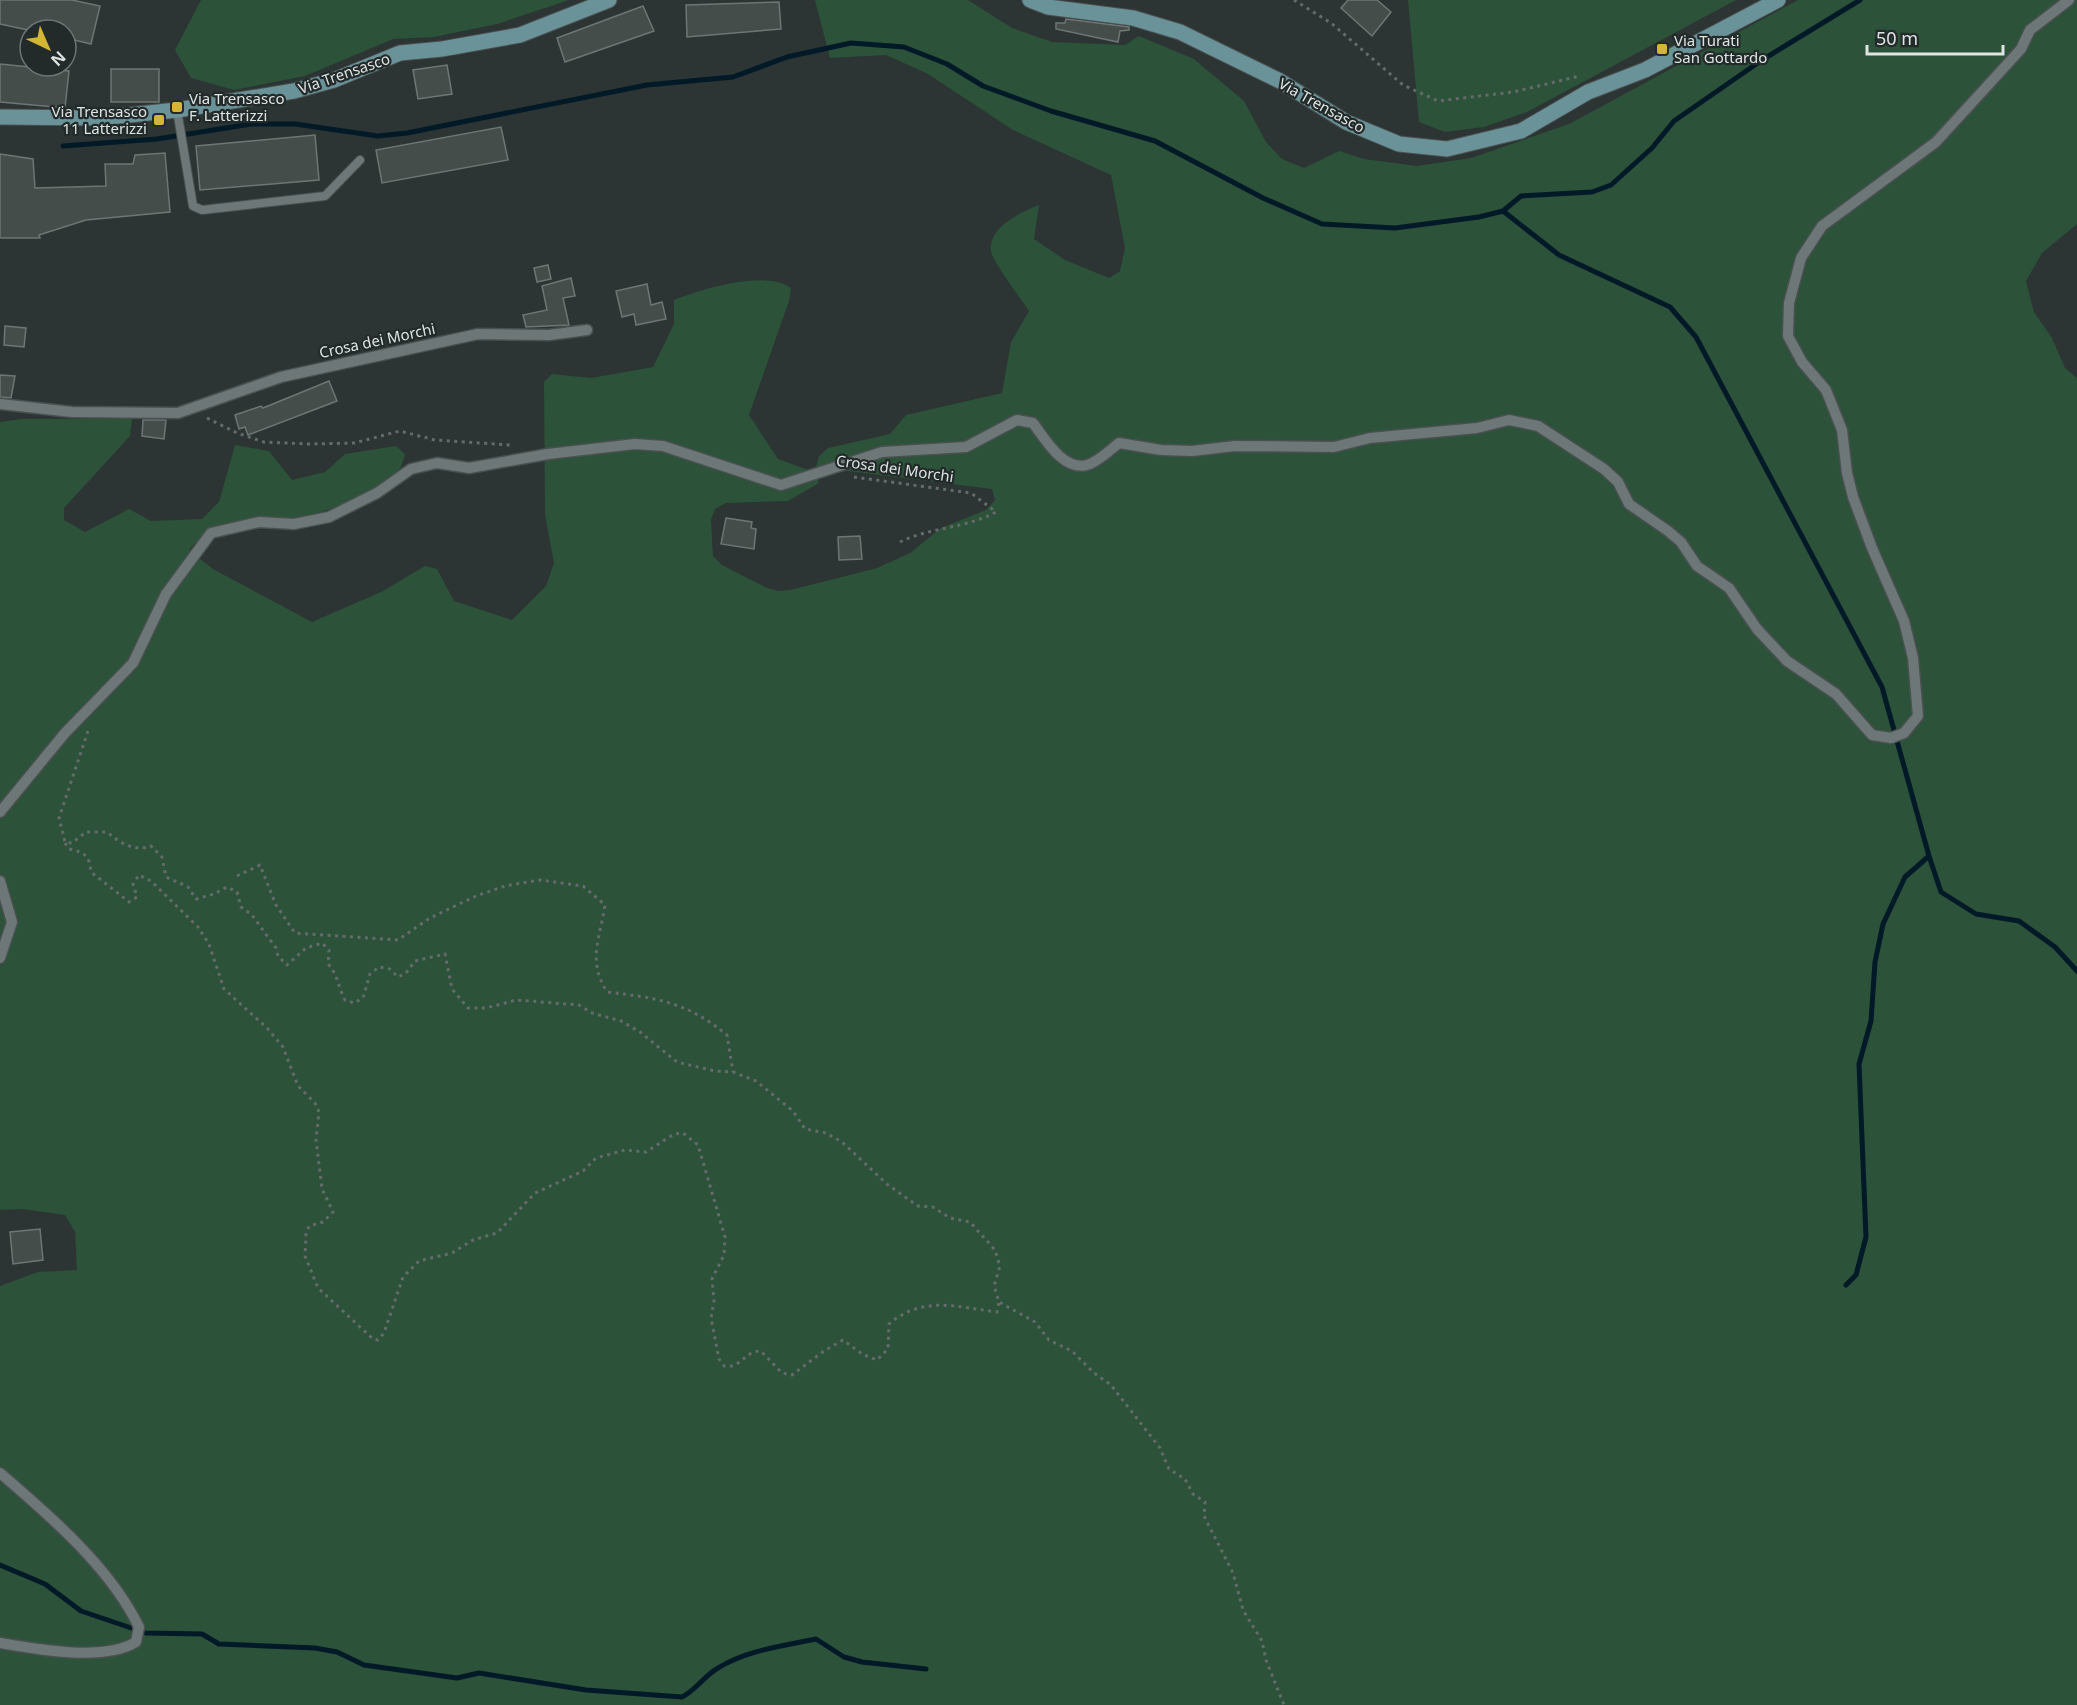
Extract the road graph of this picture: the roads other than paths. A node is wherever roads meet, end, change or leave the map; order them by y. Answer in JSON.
{"nodes":[{"id":1,"x":609,"y":0,"type":"edge"},
{"id":2,"x":1030,"y":0,"type":"edge"},
{"id":3,"x":1778,"y":0,"type":"edge"},
{"id":4,"x":2069,"y":0,"type":"edge"},
{"id":5,"x":178,"y":116,"type":"junction"},
{"id":6,"x":0,"y":117,"type":"edge"},
{"id":7,"x":360,"y":160,"type":"dead end"},
{"id":8,"x":587,"y":330,"type":"dead end"},
{"id":9,"x":0,"y":404,"type":"edge"},
{"id":10,"x":0,"y":812,"type":"edge"},
{"id":11,"x":0,"y":881,"type":"edge"},
{"id":12,"x":0,"y":958,"type":"edge"},
{"id":13,"x":0,"y":1473,"type":"edge"},
{"id":14,"x":0,"y":1643,"type":"edge"}],
"edges":[{"from":1,"to":5,"type":"main road","name":"Via Trensasco"},
{"from":2,"to":3,"type":"main road","name":"Via Trensasco"},
{"from":4,"to":10,"type":"street","name":"Crosa dei Morchi"},
{"from":5,"to":6,"type":"main road","name":"Via Trensasco"},
{"from":5,"to":7,"type":"lane"},
{"from":8,"to":9,"type":"street","name":"Crosa dei Morchi"},
{"from":11,"to":12,"type":"street"},
{"from":13,"to":14,"type":"street"}]}
